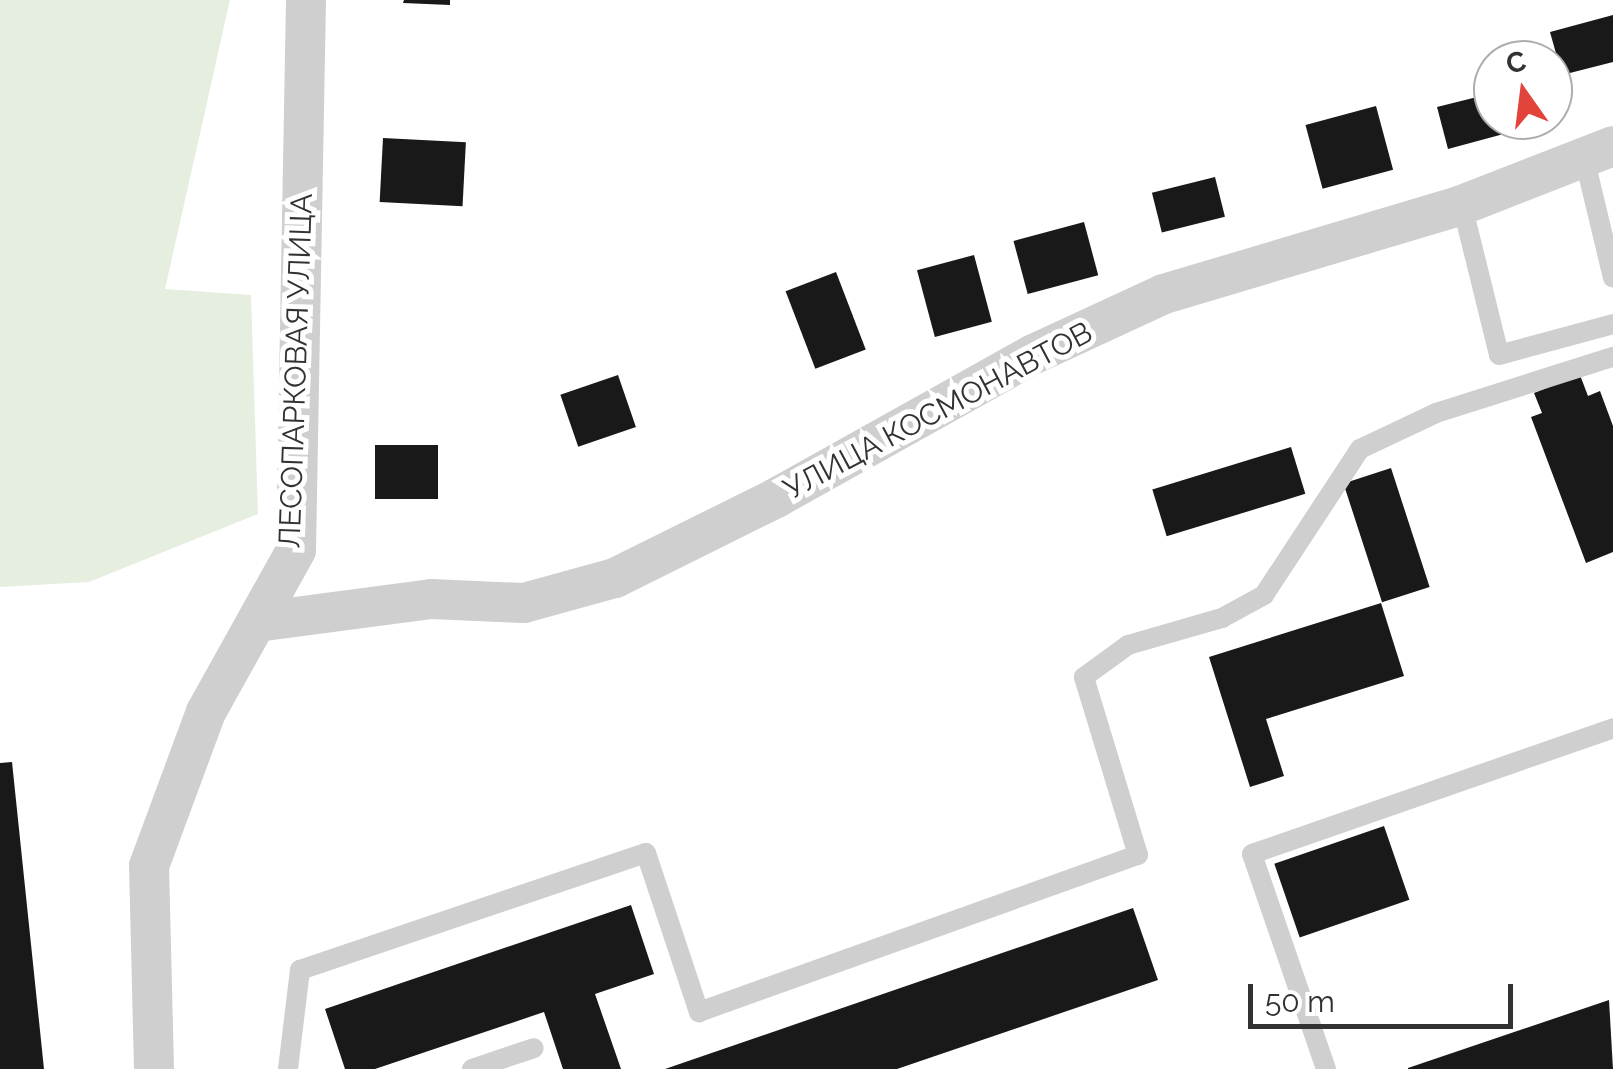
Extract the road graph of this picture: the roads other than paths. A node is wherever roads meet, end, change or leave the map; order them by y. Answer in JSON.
{"nodes":[{"id":1,"x":306,"y":0,"type":"edge"},
{"id":2,"x":1599,"y":152,"type":"edge"},
{"id":3,"x":1462,"y":205,"type":"junction"},
{"id":4,"x":1613,"y":278,"type":"edge"},
{"id":5,"x":1613,"y":324,"type":"edge"},
{"id":6,"x":1613,"y":357,"type":"edge"},
{"id":7,"x":257,"y":622,"type":"junction"},
{"id":8,"x":1613,"y":728,"type":"edge"},
{"id":9,"x":534,"y":1048,"type":"dead end"},
{"id":10,"x":154,"y":1069,"type":"edge"},
{"id":11,"x":288,"y":1069,"type":"edge"},
{"id":12,"x":472,"y":1069,"type":"edge"},
{"id":13,"x":1326,"y":1069,"type":"edge"}],
"edges":[{"from":1,"to":7,"type":"street","name":"ЛЕСОПАРКОВАЯ УЛИЦА"},
{"from":2,"to":3,"type":"street","name":"УЛИЦА КОСМОНАВТОВ"},
{"from":2,"to":4,"type":"lane"},
{"from":3,"to":5,"type":"lane"},
{"from":3,"to":7,"type":"street","name":"УЛИЦА КОСМОНАВТОВ"},
{"from":6,"to":11,"type":"lane"},
{"from":7,"to":10,"type":"street","name":"ЛЕСОПАРКОВАЯ УЛИЦА"},
{"from":8,"to":13,"type":"lane"},
{"from":9,"to":12,"type":"lane"}]}
